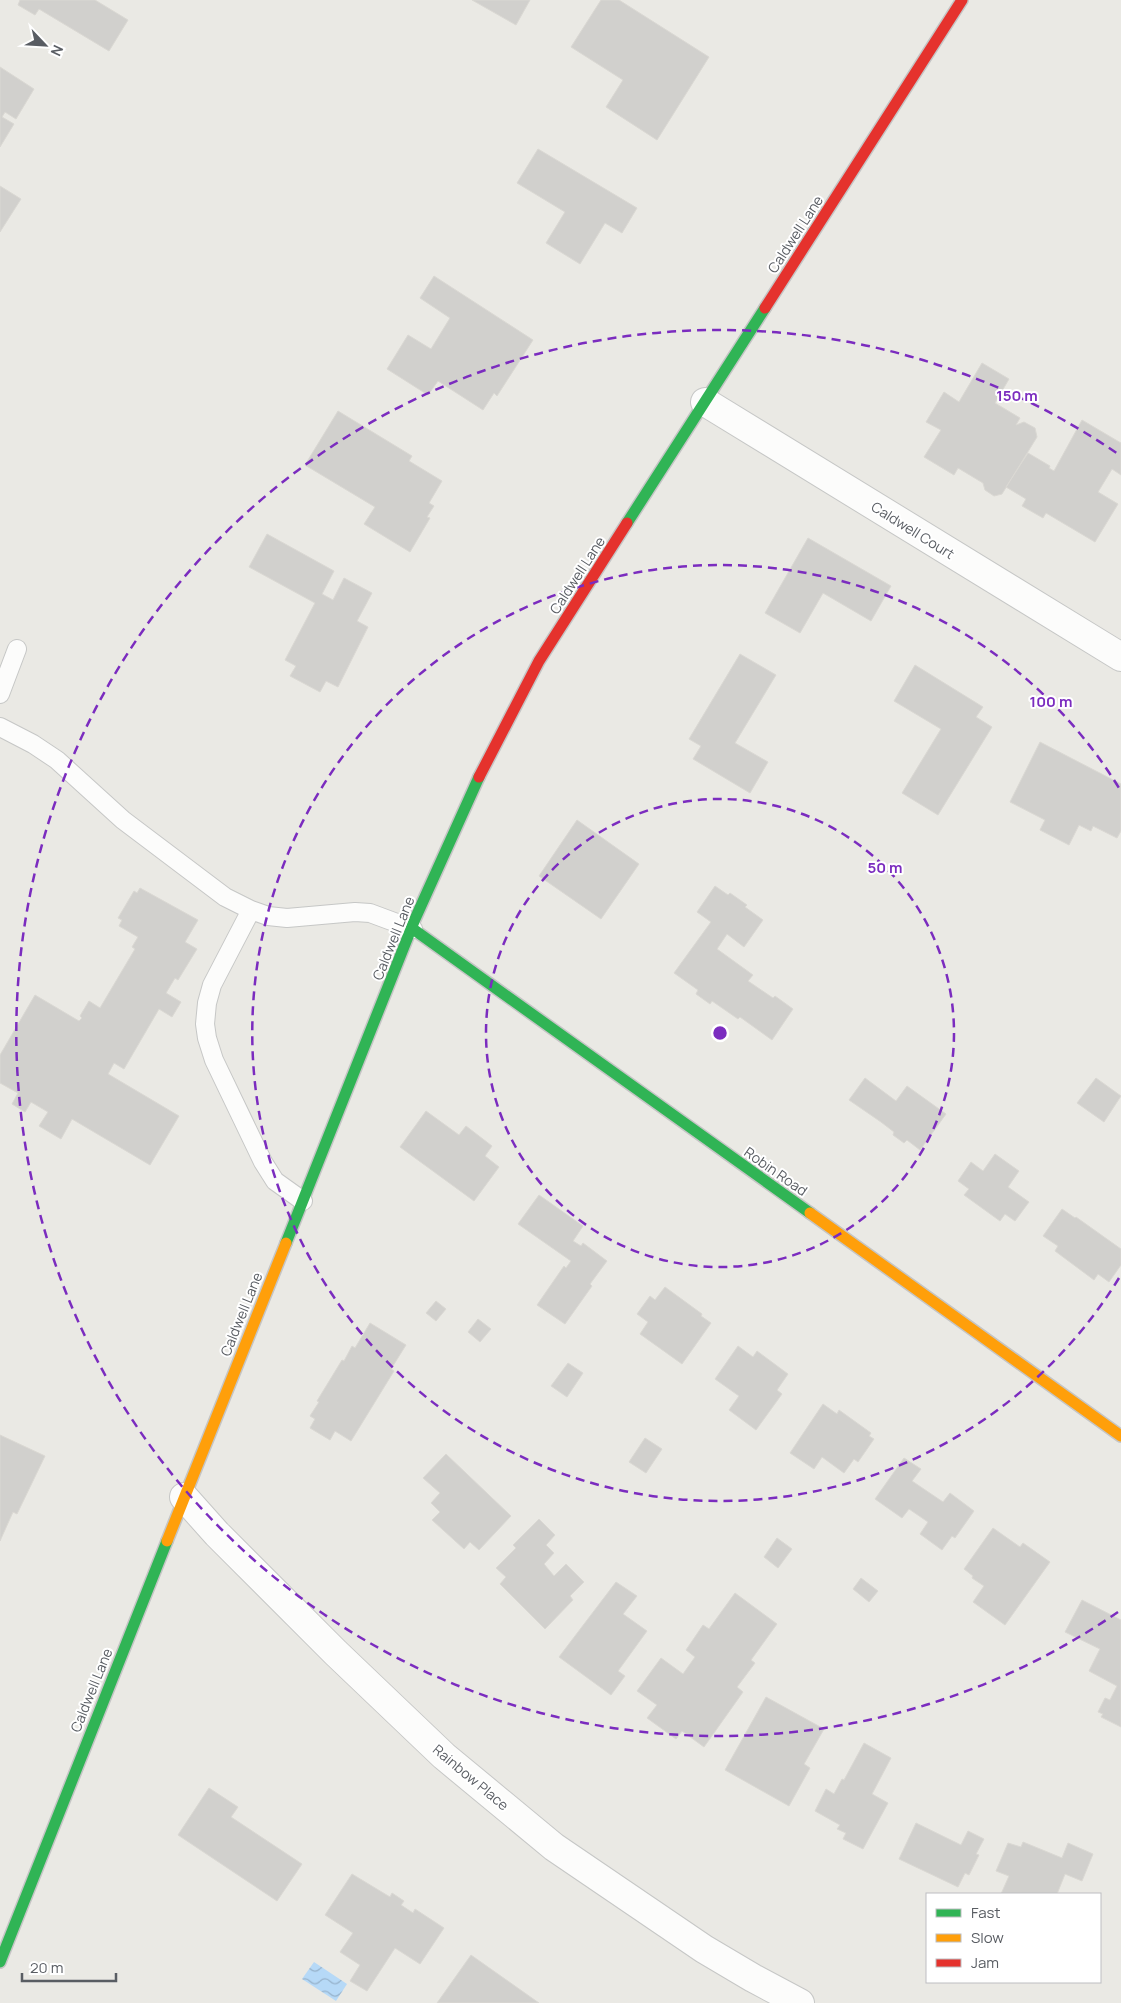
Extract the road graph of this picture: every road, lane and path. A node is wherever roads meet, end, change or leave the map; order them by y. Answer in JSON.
{"nodes":[{"id":1,"x":962,"y":0,"type":"edge"},
{"id":2,"x":705,"y":402,"type":"junction"},
{"id":3,"x":17,"y":649,"type":"dead end"},
{"id":4,"x":1121,"y":657,"type":"edge"},
{"id":5,"x":0,"y":694,"type":"edge"},
{"id":6,"x":0,"y":727,"type":"edge"},
{"id":7,"x":251,"y":910,"type":"junction"},
{"id":8,"x":413,"y":929,"type":"junction"},
{"id":9,"x":303,"y":1201,"type":"junction"},
{"id":10,"x":1121,"y":1436,"type":"edge"},
{"id":11,"x":184,"y":1497,"type":"junction"},
{"id":12,"x":0,"y":1962,"type":"edge"},
{"id":13,"x":800,"y":2003,"type":"edge"}],
"edges":[{"from":1,"to":2,"type":"street","name":"Caldwell Lane"},
{"from":2,"to":4,"type":"street","name":"Caldwell Court"},
{"from":2,"to":8,"type":"street","name":"Caldwell Lane"},
{"from":3,"to":5,"type":"lane"},
{"from":6,"to":7,"type":"lane"},
{"from":7,"to":8,"type":"lane"},
{"from":7,"to":9,"type":"lane"},
{"from":8,"to":9,"type":"street","name":"Caldwell Lane"},
{"from":8,"to":10,"type":"street","name":"Robin Road"},
{"from":9,"to":11,"type":"street","name":"Caldwell Lane"},
{"from":11,"to":12,"type":"street","name":"Caldwell Lane"},
{"from":11,"to":13,"type":"street","name":"Rainbow Place"}]}
